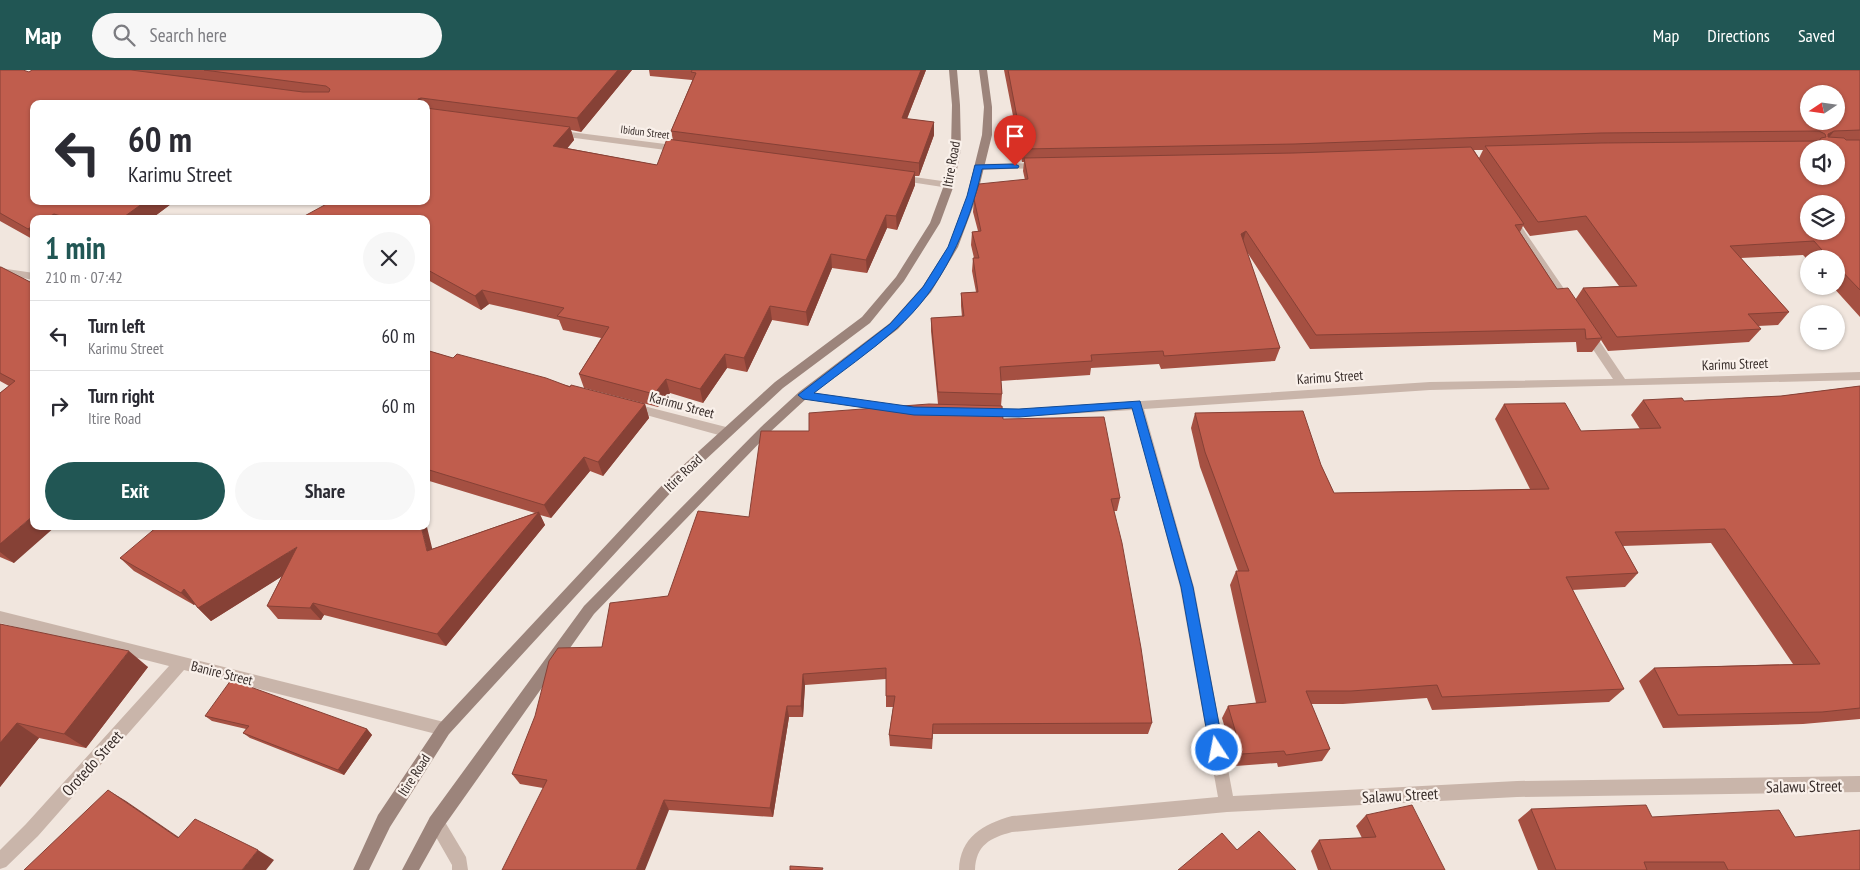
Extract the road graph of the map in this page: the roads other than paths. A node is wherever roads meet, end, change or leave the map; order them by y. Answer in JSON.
{"nodes":[{"id":1,"x":953,"y":70,"type":"edge"},
{"id":2,"x":983,"y":70,"type":"edge"},
{"id":3,"x":545,"y":132,"type":"edge"},
{"id":4,"x":693,"y":151,"type":"edge"},
{"id":5,"x":1051,"y":166,"type":"edge"},
{"id":6,"x":978,"y":167,"type":"junction"},
{"id":7,"x":890,"y":177,"type":"edge"},
{"id":8,"x":949,"y":184,"type":"junction"},
{"id":9,"x":1508,"y":214,"type":"edge"},
{"id":10,"x":0,"y":271,"type":"edge"},
{"id":11,"x":30,"y":276,"type":"edge"},
{"id":12,"x":1573,"y":310,"type":"edge"},
{"id":13,"x":1584,"y":327,"type":"edge"},
{"id":14,"x":1860,"y":376,"type":"edge"},
{"id":15,"x":1622,"y":383,"type":"junction"},
{"id":16,"x":803,"y":395,"type":"junction"},
{"id":17,"x":623,"y":404,"type":"edge"},
{"id":18,"x":1136,"y":404,"type":"junction"},
{"id":19,"x":914,"y":411,"type":"edge"},
{"id":20,"x":971,"y":412,"type":"edge"},
{"id":21,"x":726,"y":432,"type":"junction"},
{"id":22,"x":0,"y":617,"type":"edge"},
{"id":23,"x":181,"y":663,"type":"junction"},
{"id":24,"x":444,"y":729,"type":"junction"},
{"id":25,"x":1860,"y":784,"type":"edge"},
{"id":26,"x":1228,"y":804,"type":"junction"},
{"id":27,"x":436,"y":823,"type":"junction"},
{"id":28,"x":0,"y":861,"type":"edge"},
{"id":29,"x":361,"y":870,"type":"edge"},
{"id":30,"x":410,"y":870,"type":"edge"},
{"id":31,"x":460,"y":870,"type":"edge"},
{"id":32,"x":967,"y":870,"type":"edge"}],
"edges":[{"from":1,"to":8,"type":"main road","name":"Itire Road"},
{"from":2,"to":6,"type":"main road","name":"Itire Road"},
{"from":3,"to":4,"type":"street","name":"Ibidun Street"},
{"from":5,"to":6,"type":"street"},
{"from":6,"to":16,"type":"main road","name":"Itire Road"},
{"from":7,"to":8,"type":"street"},
{"from":8,"to":21,"type":"main road","name":"Itire Road"},
{"from":9,"to":12,"type":"street"},
{"from":10,"to":11,"type":"street"},
{"from":13,"to":15,"type":"street"},
{"from":14,"to":15,"type":"street","name":"Karimu Street"},
{"from":15,"to":18,"type":"street","name":"Karimu Street"},
{"from":16,"to":19,"type":"street"},
{"from":16,"to":27,"type":"main road","name":"Itire Road"},
{"from":17,"to":21,"type":"street","name":"Karimu Street"},
{"from":18,"to":20,"type":"street","name":"Karimu Street"},
{"from":18,"to":26,"type":"street"},
{"from":21,"to":24,"type":"main road","name":"Itire Road"},
{"from":22,"to":23,"type":"street","name":"Banire Street"},
{"from":23,"to":24,"type":"street","name":"Banire Street"},
{"from":23,"to":28,"type":"street","name":"Orotedo Street"},
{"from":24,"to":29,"type":"main road","name":"Itire Road"},
{"from":25,"to":26,"type":"street","name":"Salawu Street"},
{"from":26,"to":32,"type":"street","name":"Salawu Street"},
{"from":27,"to":30,"type":"main road","name":"Itire Road"},
{"from":27,"to":31,"type":"street"}]}
